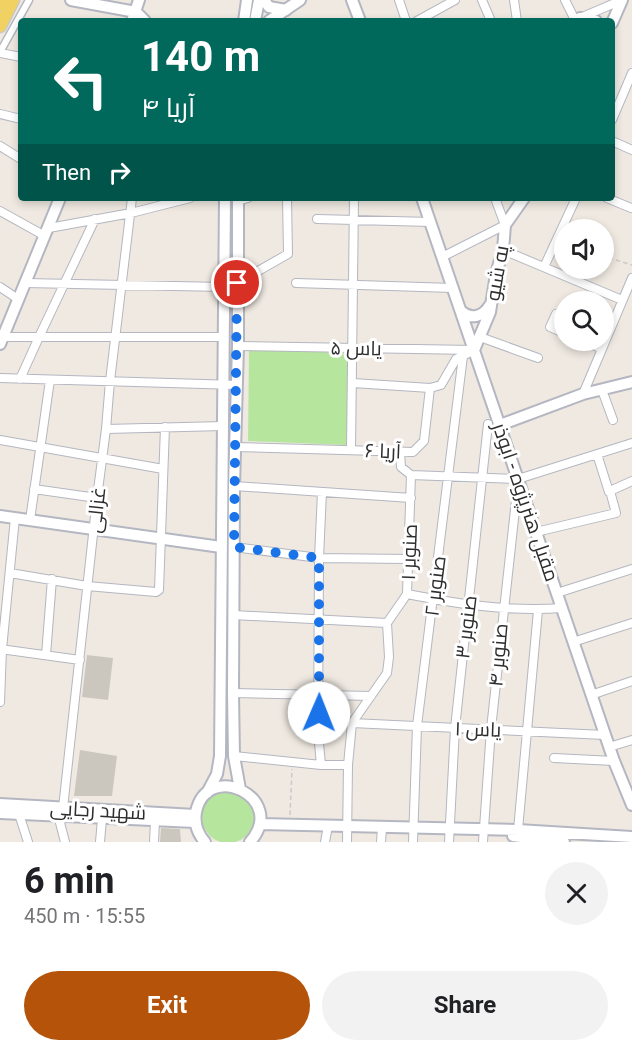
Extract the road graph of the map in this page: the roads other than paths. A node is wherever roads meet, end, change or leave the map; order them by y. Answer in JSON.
{"nodes":[{"id":1,"x":13,"y":0,"type":"edge"},
{"id":2,"x":29,"y":0,"type":"edge"},
{"id":3,"x":71,"y":0,"type":"edge"},
{"id":4,"x":139,"y":0,"type":"edge"},
{"id":5,"x":247,"y":0,"type":"edge"},
{"id":6,"x":259,"y":0,"type":"edge"},
{"id":7,"x":264,"y":0,"type":"edge"},
{"id":8,"x":300,"y":0,"type":"edge"},
{"id":9,"x":352,"y":0,"type":"edge"},
{"id":10,"x":399,"y":0,"type":"edge"},
{"id":11,"x":482,"y":0,"type":"edge"},
{"id":12,"x":514,"y":0,"type":"edge"},
{"id":13,"x":566,"y":0,"type":"edge"},
{"id":14,"x":452,"y":1,"type":"edge"},
{"id":15,"x":617,"y":1,"type":"edge"},
{"id":16,"x":286,"y":10,"type":"junction"},
{"id":17,"x":435,"y":11,"type":"junction"},
{"id":18,"x":134,"y":17,"type":"edge"},
{"id":19,"x":19,"y":18,"type":"edge"},
{"id":20,"x":244,"y":18,"type":"edge"},
{"id":21,"x":256,"y":18,"type":"edge"},
{"id":22,"x":274,"y":18,"type":"edge"},
{"id":23,"x":359,"y":18,"type":"edge"},
{"id":24,"x":405,"y":18,"type":"edge"},
{"id":25,"x":422,"y":18,"type":"edge"},
{"id":26,"x":438,"y":18,"type":"edge"},
{"id":27,"x":489,"y":18,"type":"edge"},
{"id":28,"x":517,"y":18,"type":"edge"},
{"id":29,"x":575,"y":18,"type":"edge"},
{"id":30,"x":580,"y":18,"type":"edge"},
{"id":31,"x":613,"y":18,"type":"edge"},
{"id":32,"x":18,"y":20,"type":"edge"},
{"id":33,"x":0,"y":26,"type":"edge"},
{"id":34,"x":0,"y":52,"type":"edge"},
{"id":35,"x":18,"y":56,"type":"edge"},
{"id":36,"x":632,"y":73,"type":"edge"},
{"id":37,"x":629,"y":87,"type":"edge"},
{"id":38,"x":0,"y":114,"type":"edge"},
{"id":39,"x":615,"y":114,"type":"edge"},
{"id":40,"x":18,"y":118,"type":"edge"},
{"id":41,"x":615,"y":142,"type":"edge"},
{"id":42,"x":0,"y":146,"type":"edge"},
{"id":43,"x":632,"y":150,"type":"edge"},
{"id":44,"x":18,"y":157,"type":"edge"},
{"id":45,"x":59,"y":201,"type":"edge"},
{"id":46,"x":132,"y":201,"type":"edge"},
{"id":47,"x":178,"y":201,"type":"edge"},
{"id":48,"x":225,"y":201,"type":"edge"},
{"id":49,"x":241,"y":201,"type":"edge"},
{"id":50,"x":287,"y":201,"type":"edge"},
{"id":51,"x":354,"y":201,"type":"edge"},
{"id":52,"x":423,"y":201,"type":"edge"},
{"id":53,"x":496,"y":201,"type":"edge"},
{"id":54,"x":522,"y":201,"type":"edge"},
{"id":55,"x":575,"y":201,"type":"edge"},
{"id":56,"x":614,"y":201,"type":"edge"},
{"id":57,"x":632,"y":208,"type":"edge"},
{"id":58,"x":0,"y":211,"type":"edge"},
{"id":59,"x":131,"y":213,"type":"junction"},
{"id":60,"x":95,"y":219,"type":"junction"},
{"id":61,"x":317,"y":219,"type":"dead end"},
{"id":62,"x":568,"y":219,"type":"edge"},
{"id":63,"x":354,"y":220,"type":"junction"},
{"id":64,"x":431,"y":222,"type":"junction"},
{"id":65,"x":505,"y":225,"type":"junction"},
{"id":66,"x":47,"y":232,"type":"junction"},
{"id":67,"x":503,"y":250,"type":"junction"},
{"id":68,"x":554,"y":250,"type":"edge"},
{"id":69,"x":442,"y":257,"type":"junction"},
{"id":70,"x":544,"y":267,"type":"junction"},
{"id":71,"x":632,"y":278,"type":"edge"},
{"id":72,"x":25,"y":283,"type":"junction"},
{"id":73,"x":237,"y":283,"type":"junction"},
{"id":74,"x":296,"y":283,"type":"dead end"},
{"id":75,"x":66,"y":284,"type":"junction"},
{"id":76,"x":121,"y":285,"type":"junction"},
{"id":77,"x":354,"y":285,"type":"junction"},
{"id":78,"x":0,"y":287,"type":"edge"},
{"id":79,"x":224,"y":287,"type":"junction"},
{"id":80,"x":453,"y":288,"type":"junction"},
{"id":81,"x":18,"y":298,"type":"junction"},
{"id":82,"x":492,"y":300,"type":"junction"},
{"id":83,"x":622,"y":300,"type":"junction"},
{"id":84,"x":461,"y":311,"type":"junction"},
{"id":85,"x":614,"y":320,"type":"edge"},
{"id":86,"x":39,"y":337,"type":"junction"},
{"id":87,"x":116,"y":337,"type":"junction"},
{"id":88,"x":224,"y":337,"type":"junction"},
{"id":89,"x":480,"y":337,"type":"junction"},
{"id":90,"x":2,"y":340,"type":"edge"},
{"id":91,"x":238,"y":346,"type":"junction"},
{"id":92,"x":354,"y":347,"type":"junction"},
{"id":93,"x":474,"y":350,"type":"junction"},
{"id":94,"x":601,"y":351,"type":"edge"},
{"id":95,"x":464,"y":356,"type":"junction"},
{"id":96,"x":538,"y":358,"type":"dead end"},
{"id":97,"x":0,"y":378,"type":"edge"},
{"id":98,"x":20,"y":379,"type":"junction"},
{"id":99,"x":50,"y":380,"type":"junction"},
{"id":100,"x":110,"y":381,"type":"junction"},
{"id":101,"x":632,"y":382,"type":"edge"},
{"id":102,"x":353,"y":383,"type":"junction"},
{"id":103,"x":224,"y":384,"type":"junction"},
{"id":104,"x":237,"y":385,"type":"junction"},
{"id":105,"x":430,"y":388,"type":"junction"},
{"id":106,"x":602,"y":390,"type":"junction"},
{"id":107,"x":583,"y":394,"type":"junction"},
{"id":108,"x":613,"y":420,"type":"dead end"},
{"id":109,"x":494,"y":424,"type":"junction"},
{"id":110,"x":223,"y":426,"type":"junction"},
{"id":111,"x":165,"y":428,"type":"junction"},
{"id":112,"x":106,"y":429,"type":"junction"},
{"id":113,"x":0,"y":440,"type":"edge"},
{"id":114,"x":632,"y":443,"type":"edge"},
{"id":115,"x":41,"y":446,"type":"junction"},
{"id":116,"x":235,"y":447,"type":"junction"},
{"id":117,"x":351,"y":450,"type":"junction"},
{"id":118,"x":400,"y":453,"type":"junction"},
{"id":119,"x":597,"y":454,"type":"junction"},
{"id":120,"x":103,"y":458,"type":"junction"},
{"id":121,"x":163,"y":469,"type":"junction"},
{"id":122,"x":411,"y":475,"type":"junction"},
{"id":123,"x":448,"y":476,"type":"junction"},
{"id":124,"x":482,"y":479,"type":"junction"},
{"id":125,"x":518,"y":479,"type":"junction"},
{"id":126,"x":632,"y":481,"type":"edge"},
{"id":127,"x":234,"y":486,"type":"junction"},
{"id":128,"x":34,"y":489,"type":"junction"},
{"id":129,"x":322,"y":492,"type":"junction"},
{"id":130,"x":609,"y":492,"type":"junction"},
{"id":131,"x":97,"y":498,"type":"junction"},
{"id":132,"x":411,"y":498,"type":"junction"},
{"id":133,"x":0,"y":516,"type":"edge"},
{"id":134,"x":15,"y":518,"type":"junction"},
{"id":135,"x":30,"y":520,"type":"junction"},
{"id":136,"x":94,"y":529,"type":"junction"},
{"id":137,"x":536,"y":532,"type":"junction"},
{"id":138,"x":160,"y":538,"type":"junction"},
{"id":139,"x":220,"y":547,"type":"junction"},
{"id":140,"x":234,"y":547,"type":"junction"},
{"id":141,"x":319,"y":558,"type":"junction"},
{"id":142,"x":408,"y":559,"type":"junction"},
{"id":143,"x":632,"y":569,"type":"edge"},
{"id":144,"x":10,"y":573,"type":"junction"},
{"id":145,"x":52,"y":579,"type":"junction"},
{"id":146,"x":4,"y":586,"type":"edge"},
{"id":147,"x":87,"y":586,"type":"junction"},
{"id":148,"x":557,"y":593,"type":"junction"},
{"id":149,"x":407,"y":594,"type":"junction"},
{"id":150,"x":434,"y":600,"type":"junction"},
{"id":151,"x":469,"y":605,"type":"junction"},
{"id":152,"x":503,"y":607,"type":"junction"},
{"id":153,"x":562,"y":608,"type":"junction"},
{"id":154,"x":538,"y":610,"type":"junction"},
{"id":155,"x":233,"y":615,"type":"junction"},
{"id":156,"x":319,"y":620,"type":"junction"},
{"id":157,"x":387,"y":623,"type":"junction"},
{"id":158,"x":632,"y":623,"type":"edge"},
{"id":159,"x":573,"y":642,"type":"junction"},
{"id":160,"x":1,"y":649,"type":"edge"},
{"id":161,"x":46,"y":655,"type":"junction"},
{"id":162,"x":80,"y":660,"type":"junction"},
{"id":163,"x":632,"y":681,"type":"edge"},
{"id":164,"x":233,"y":693,"type":"junction"},
{"id":165,"x":319,"y":695,"type":"junction"},
{"id":166,"x":591,"y":695,"type":"junction"},
{"id":167,"x":371,"y":696,"type":"junction"},
{"id":168,"x":0,"y":702,"type":"edge"},
{"id":169,"x":352,"y":723,"type":"junction"},
{"id":170,"x":417,"y":726,"type":"junction"},
{"id":171,"x":454,"y":728,"type":"junction"},
{"id":172,"x":491,"y":729,"type":"junction"},
{"id":173,"x":526,"y":730,"type":"junction"},
{"id":174,"x":605,"y":735,"type":"junction"},
{"id":175,"x":632,"y":740,"type":"edge"},
{"id":176,"x":609,"y":747,"type":"junction"},
{"id":177,"x":220,"y":756,"type":"junction"},
{"id":178,"x":234,"y":756,"type":"junction"},
{"id":179,"x":554,"y":758,"type":"dead end"},
{"id":180,"x":614,"y":761,"type":"junction"},
{"id":181,"x":321,"y":765,"type":"junction"},
{"id":182,"x":348,"y":765,"type":"junction"},
{"id":183,"x":240,"y":789,"type":"junction"},
{"id":184,"x":207,"y":793,"type":"junction"},
{"id":185,"x":631,"y":802,"type":"edge"},
{"id":186,"x":0,"y":804,"type":"edge"},
{"id":187,"x":61,"y":811,"type":"junction"},
{"id":188,"x":0,"y":813,"type":"edge"},
{"id":189,"x":19,"y":814,"type":"junction"},
{"id":190,"x":102,"y":819,"type":"junction"},
{"id":191,"x":195,"y":819,"type":"junction"},
{"id":192,"x":155,"y":821,"type":"junction"},
{"id":193,"x":260,"y":824,"type":"junction"},
{"id":194,"x":328,"y":826,"type":"junction"},
{"id":195,"x":347,"y":827,"type":"junction"},
{"id":196,"x":382,"y":828,"type":"junction"},
{"id":197,"x":413,"y":829,"type":"junction"},
{"id":198,"x":449,"y":830,"type":"junction"},
{"id":199,"x":518,"y":830,"type":"junction"},
{"id":200,"x":483,"y":836,"type":"edge"},
{"id":201,"x":632,"y":837,"type":"edge"},
{"id":202,"x":28,"y":842,"type":"edge"},
{"id":203,"x":64,"y":842,"type":"edge"},
{"id":204,"x":100,"y":842,"type":"edge"},
{"id":205,"x":154,"y":842,"type":"edge"},
{"id":206,"x":205,"y":842,"type":"edge"},
{"id":207,"x":250,"y":842,"type":"edge"},
{"id":208,"x":325,"y":842,"type":"edge"},
{"id":209,"x":346,"y":842,"type":"edge"},
{"id":210,"x":381,"y":842,"type":"edge"},
{"id":211,"x":413,"y":842,"type":"edge"},
{"id":212,"x":449,"y":842,"type":"edge"},
{"id":213,"x":564,"y":842,"type":"edge"}],
"edges":[{"from":1,"to":33,"type":"main road"},
{"from":2,"to":19,"type":"street"},
{"from":3,"to":18,"type":"main road"},
{"from":4,"to":18,"type":"main road"},
{"from":5,"to":20,"type":"main road"},
{"from":6,"to":21,"type":"main road"},
{"from":7,"to":16,"type":"main road"},
{"from":8,"to":16,"type":"main road"},
{"from":9,"to":23,"type":"main road"},
{"from":10,"to":24,"type":"street"},
{"from":11,"to":27,"type":"street"},
{"from":12,"to":28,"type":"street"},
{"from":13,"to":29,"type":"street"},
{"from":14,"to":17,"type":"street"},
{"from":15,"to":30,"type":"street"},
{"from":15,"to":31,"type":"main road"},
{"from":16,"to":22,"type":"main road"},
{"from":17,"to":25,"type":"street"},
{"from":17,"to":26,"type":"street"},
{"from":32,"to":34,"type":"street"},
{"from":34,"to":35,"type":"street"},
{"from":36,"to":37,"type":"street"},
{"from":37,"to":39,"type":"street"},
{"from":38,"to":40,"type":"street"},
{"from":41,"to":43,"type":"street"},
{"from":42,"to":44,"type":"street"},
{"from":45,"to":66,"type":"main road"},
{"from":46,"to":59,"type":"street","name":"غزالی"},
{"from":47,"to":59,"type":"street"},
{"from":48,"to":79,"type":"main road"},
{"from":49,"to":73,"type":"main road"},
{"from":50,"to":73,"type":"street"},
{"from":51,"to":63,"type":"street"},
{"from":52,"to":64,"type":"main road","name":"مقبل هنرپژوه - ابوذر"},
{"from":53,"to":65,"type":"street"},
{"from":54,"to":65,"type":"main road","name":"په شیو"},
{"from":55,"to":62,"type":"street"},
{"from":56,"to":57,"type":"street"},
{"from":58,"to":66,"type":"street"},
{"from":59,"to":60,"type":"street"},
{"from":59,"to":76,"type":"street","name":"غزالی"},
{"from":60,"to":66,"type":"street"},
{"from":60,"to":75,"type":"street"},
{"from":61,"to":63,"type":"street"},
{"from":63,"to":64,"type":"street"},
{"from":63,"to":77,"type":"street"},
{"from":64,"to":69,"type":"main road","name":"مقبل هنرپژوه - ابوذر"},
{"from":65,"to":67,"type":"main road","name":"په شیو"},
{"from":65,"to":69,"type":"street"},
{"from":66,"to":72,"type":"main road"},
{"from":67,"to":70,"type":"street"},
{"from":67,"to":82,"type":"main road","name":"په شیو"},
{"from":68,"to":70,"type":"street"},
{"from":69,"to":80,"type":"main road","name":"مقبل هنرپژوه - ابوذر"},
{"from":70,"to":83,"type":"street"},
{"from":71,"to":83,"type":"street"},
{"from":72,"to":75,"type":"street"},
{"from":72,"to":81,"type":"main road"},
{"from":73,"to":91,"type":"main road"},
{"from":74,"to":77,"type":"street"},
{"from":75,"to":76,"type":"street"},
{"from":75,"to":86,"type":"street"},
{"from":76,"to":79,"type":"street"},
{"from":76,"to":87,"type":"street","name":"غزالی"},
{"from":77,"to":80,"type":"street"},
{"from":77,"to":92,"type":"street"},
{"from":78,"to":81,"type":"street"},
{"from":79,"to":88,"type":"main road"},
{"from":80,"to":84,"type":"main road","name":"مقبل هنرپژوه - ابوذر"},
{"from":81,"to":90,"type":"main road"},
{"from":82,"to":84,"type":"main road"},
{"from":82,"to":89,"type":"main road","name":"په شیو"},
{"from":83,"to":85,"type":"street"},
{"from":84,"to":93,"type":"main road","name":"مقبل هنرپژوه - ابوذر"},
{"from":86,"to":87,"type":"street"},
{"from":86,"to":90,"type":"street"},
{"from":86,"to":98,"type":"street"},
{"from":87,"to":88,"type":"street"},
{"from":87,"to":100,"type":"street","name":"غزالی"},
{"from":88,"to":103,"type":"main road"},
{"from":89,"to":93,"type":"main road","name":"په شیو"},
{"from":89,"to":96,"type":"street"},
{"from":91,"to":92,"type":"street","name":"یاس ۵"},
{"from":91,"to":104,"type":"main road"},
{"from":92,"to":93,"type":"street","name":"یاس ۵"},
{"from":92,"to":102,"type":"street"},
{"from":93,"to":95,"type":"street"},
{"from":93,"to":109,"type":"main road","name":"مقبل هنرپژوه - ابوذر"},
{"from":94,"to":107,"type":"street"},
{"from":95,"to":105,"type":"street"},
{"from":95,"to":123,"type":"street","name":"صنوبر ۲"},
{"from":97,"to":98,"type":"street"},
{"from":98,"to":99,"type":"street"},
{"from":99,"to":100,"type":"street"},
{"from":99,"to":115,"type":"street"},
{"from":100,"to":103,"type":"street"},
{"from":100,"to":112,"type":"street","name":"غزالی"},
{"from":101,"to":106,"type":"main road"},
{"from":102,"to":105,"type":"street"},
{"from":102,"to":117,"type":"street"},
{"from":103,"to":104,"type":"street"},
{"from":103,"to":110,"type":"main road"},
{"from":104,"to":116,"type":"main road"},
{"from":105,"to":118,"type":"street","name":"آریا ۶"},
{"from":106,"to":107,"type":"main road"},
{"from":106,"to":108,"type":"street"},
{"from":107,"to":109,"type":"main road"},
{"from":109,"to":124,"type":"street","name":"صنوبر ۳"},
{"from":109,"to":125,"type":"main road","name":"مقبل هنرپژوه - ابوذر"},
{"from":110,"to":111,"type":"street"},
{"from":110,"to":139,"type":"main road"},
{"from":111,"to":112,"type":"street"},
{"from":111,"to":121,"type":"street"},
{"from":112,"to":120,"type":"street","name":"غزالی"},
{"from":113,"to":115,"type":"street"},
{"from":114,"to":119,"type":"street"},
{"from":115,"to":120,"type":"street"},
{"from":115,"to":128,"type":"street"},
{"from":116,"to":117,"type":"street","name":"آریا ۶"},
{"from":116,"to":127,"type":"main road"},
{"from":117,"to":118,"type":"street","name":"آریا ۶"},
{"from":118,"to":122,"type":"street"},
{"from":119,"to":125,"type":"street"},
{"from":119,"to":130,"type":"street"},
{"from":120,"to":121,"type":"street"},
{"from":120,"to":131,"type":"street","name":"غزالی"},
{"from":121,"to":138,"type":"street"},
{"from":122,"to":123,"type":"street"},
{"from":122,"to":132,"type":"street","name":"صنوبر ۱"},
{"from":123,"to":124,"type":"street"},
{"from":123,"to":150,"type":"street","name":"صنوبر ۲"},
{"from":124,"to":125,"type":"street"},
{"from":124,"to":151,"type":"street","name":"صنوبر ۳"},
{"from":125,"to":137,"type":"main road","name":"مقبل هنرپژوه - ابوذر"},
{"from":125,"to":152,"type":"street","name":"صنوبر ۴"},
{"from":126,"to":130,"type":"street"},
{"from":127,"to":129,"type":"street"},
{"from":127,"to":140,"type":"main road"},
{"from":128,"to":131,"type":"street"},
{"from":128,"to":135,"type":"street"},
{"from":129,"to":132,"type":"street"},
{"from":129,"to":141,"type":"street"},
{"from":130,"to":137,"type":"street"},
{"from":131,"to":136,"type":"street","name":"غزالی"},
{"from":132,"to":142,"type":"street","name":"صنوبر ۱"},
{"from":133,"to":134,"type":"main road"},
{"from":134,"to":135,"type":"main road"},
{"from":134,"to":144,"type":"street"},
{"from":135,"to":136,"type":"main road"},
{"from":136,"to":138,"type":"main road"},
{"from":136,"to":147,"type":"street","name":"غزالی"},
{"from":137,"to":148,"type":"main road","name":"مقبل هنرپژوه - ابوذر"},
{"from":138,"to":139,"type":"main road"},
{"from":138,"to":147,"type":"street"},
{"from":139,"to":177,"type":"main road"},
{"from":140,"to":141,"type":"street"},
{"from":140,"to":155,"type":"main road"},
{"from":141,"to":142,"type":"street"},
{"from":141,"to":156,"type":"street"},
{"from":142,"to":149,"type":"street","name":"صنوبر ۱"},
{"from":143,"to":148,"type":"street"},
{"from":144,"to":145,"type":"street"},
{"from":144,"to":146,"type":"street"},
{"from":145,"to":147,"type":"street"},
{"from":145,"to":161,"type":"street"},
{"from":146,"to":160,"type":"street"},
{"from":147,"to":162,"type":"street","name":"غزالی"},
{"from":148,"to":153,"type":"main road","name":"مقبل هنرپژوه - ابوذر"},
{"from":149,"to":150,"type":"street"},
{"from":149,"to":157,"type":"street","name":"صنوبر ۱"},
{"from":150,"to":151,"type":"street"},
{"from":150,"to":170,"type":"street","name":"صنوبر ۲"},
{"from":151,"to":152,"type":"street"},
{"from":151,"to":171,"type":"street","name":"صنوبر ۳"},
{"from":152,"to":154,"type":"street"},
{"from":152,"to":172,"type":"street","name":"صنوبر ۴"},
{"from":153,"to":154,"type":"street"},
{"from":153,"to":159,"type":"main road","name":"مقبل هنرپژوه - ابوذر"},
{"from":154,"to":173,"type":"street"},
{"from":155,"to":156,"type":"street"},
{"from":155,"to":164,"type":"main road"},
{"from":156,"to":157,"type":"street"},
{"from":156,"to":165,"type":"street"},
{"from":157,"to":167,"type":"street"},
{"from":158,"to":159,"type":"street"},
{"from":159,"to":166,"type":"main road","name":"مقبل هنرپژوه - ابوذر"},
{"from":160,"to":161,"type":"street"},
{"from":160,"to":168,"type":"street"},
{"from":161,"to":162,"type":"street"},
{"from":162,"to":187,"type":"street","name":"غزالی"},
{"from":163,"to":166,"type":"street"},
{"from":164,"to":165,"type":"street"},
{"from":164,"to":178,"type":"main road"},
{"from":165,"to":167,"type":"street"},
{"from":165,"to":181,"type":"street"},
{"from":166,"to":174,"type":"main road","name":"مقبل هنرپژوه - ابوذر"},
{"from":167,"to":169,"type":"street"},
{"from":169,"to":170,"type":"street","name":"یاس ۱"},
{"from":169,"to":182,"type":"street"},
{"from":170,"to":171,"type":"street","name":"یاس ۱"},
{"from":170,"to":197,"type":"street","name":"صنوبر ۲"},
{"from":171,"to":172,"type":"street","name":"یاس ۱"},
{"from":171,"to":198,"type":"street","name":"صنوبر ۳"},
{"from":172,"to":173,"type":"street","name":"یاس ۱"},
{"from":172,"to":200,"type":"street","name":"صنوبر ۴"},
{"from":173,"to":174,"type":"street","name":"یاس ۱"},
{"from":173,"to":199,"type":"street"},
{"from":174,"to":176,"type":"main road","name":"مقبل هنرپژوه - ابوذر"},
{"from":175,"to":176,"type":"street"},
{"from":176,"to":180,"type":"main road","name":"مقبل هنرپژوه - ابوذر"},
{"from":177,"to":178,"type":"main road"},
{"from":177,"to":184,"type":"main road"},
{"from":178,"to":181,"type":"street"},
{"from":178,"to":183,"type":"main road"},
{"from":179,"to":180,"type":"street"},
{"from":180,"to":185,"type":"main road","name":"مقبل هنرپژوه - ابوذر"},
{"from":181,"to":182,"type":"street"},
{"from":182,"to":195,"type":"street"},
{"from":183,"to":184,"type":"main road"},
{"from":183,"to":193,"type":"main road"},
{"from":184,"to":191,"type":"main road"},
{"from":186,"to":187,"type":"main road","name":"شهید رجایی"},
{"from":187,"to":189,"type":"main road","name":"شهید رجایی"},
{"from":187,"to":190,"type":"main road","name":"شهید رجایی"},
{"from":187,"to":191,"type":"main road","name":"شهید رجایی"},
{"from":187,"to":203,"type":"street","name":"غزالی"},
{"from":188,"to":189,"type":"main road","name":"شهید رجایی"},
{"from":189,"to":202,"type":"street"},
{"from":190,"to":192,"type":"main road","name":"شهید رجایی"},
{"from":190,"to":204,"type":"street"},
{"from":191,"to":192,"type":"main road","name":"شهید رجایی"},
{"from":191,"to":206,"type":"main road"},
{"from":192,"to":205,"type":"street"},
{"from":193,"to":194,"type":"main road"},
{"from":193,"to":207,"type":"main road"},
{"from":194,"to":195,"type":"main road"},
{"from":194,"to":208,"type":"street"},
{"from":195,"to":196,"type":"main road"},
{"from":195,"to":209,"type":"street"},
{"from":196,"to":197,"type":"main road"},
{"from":196,"to":210,"type":"street"},
{"from":197,"to":198,"type":"main road"},
{"from":197,"to":211,"type":"street","name":"صنوبر ۲"},
{"from":198,"to":200,"type":"main road"},
{"from":198,"to":212,"type":"street","name":"صنوبر ۳"},
{"from":199,"to":200,"type":"main road"},
{"from":199,"to":201,"type":"main road"},
{"from":200,"to":213,"type":"main road"}]}
